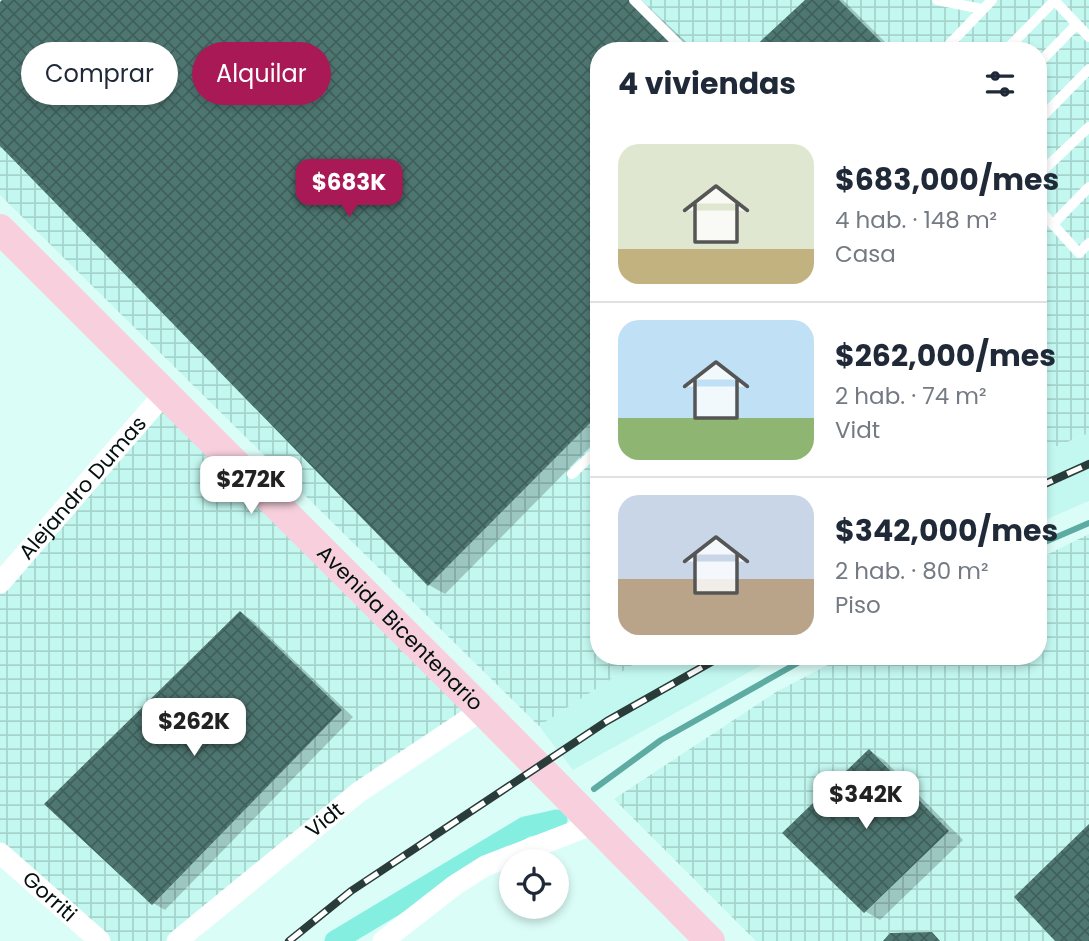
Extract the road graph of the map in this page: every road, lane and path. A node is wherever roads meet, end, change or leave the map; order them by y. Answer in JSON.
{"nodes":[{"id":1,"x":634,"y":0,"type":"edge"},
{"id":2,"x":937,"y":0,"type":"edge"},
{"id":3,"x":992,"y":0,"type":"edge"},
{"id":4,"x":1055,"y":0,"type":"edge"},
{"id":5,"x":982,"y":9,"type":"junction"},
{"id":6,"x":1077,"y":24,"type":"junction"},
{"id":7,"x":1089,"y":37,"type":"edge"},
{"id":8,"x":676,"y":42,"type":"edge"},
{"id":9,"x":951,"y":42,"type":"edge"},
{"id":10,"x":1014,"y":42,"type":"edge"},
{"id":11,"x":1047,"y":55,"type":"edge"},
{"id":12,"x":1089,"y":69,"type":"edge"},
{"id":13,"x":1047,"y":112,"type":"edge"},
{"id":14,"x":1089,"y":127,"type":"edge"},
{"id":15,"x":1047,"y":167,"type":"edge"},
{"id":16,"x":1089,"y":187,"type":"edge"},
{"id":17,"x":1047,"y":218,"type":"edge"},
{"id":18,"x":1053,"y":224,"type":"junction"},
{"id":19,"x":0,"y":229,"type":"edge"},
{"id":20,"x":1089,"y":243,"type":"edge"},
{"id":21,"x":164,"y":394,"type":"junction"},
{"id":22,"x":590,"y":457,"type":"edge"},
{"id":23,"x":572,"y":474,"type":"dead end"},
{"id":24,"x":0,"y":583,"type":"edge"},
{"id":25,"x":482,"y":710,"type":"junction"},
{"id":26,"x":594,"y":824,"type":"junction"},
{"id":27,"x":0,"y":853,"type":"edge"},
{"id":28,"x":100,"y":941,"type":"edge"},
{"id":29,"x":177,"y":941,"type":"edge"},
{"id":30,"x":383,"y":941,"type":"edge"},
{"id":31,"x":710,"y":941,"type":"edge"}],
"edges":[{"from":1,"to":8,"type":"lane"},
{"from":2,"to":5,"type":"lane"},
{"from":3,"to":5,"type":"lane"},
{"from":4,"to":6,"type":"lane"},
{"from":4,"to":10,"type":"lane"},
{"from":5,"to":9,"type":"lane"},
{"from":6,"to":7,"type":"lane"},
{"from":6,"to":11,"type":"lane"},
{"from":12,"to":13,"type":"lane"},
{"from":14,"to":15,"type":"lane"},
{"from":16,"to":18,"type":"lane"},
{"from":17,"to":18,"type":"lane"},
{"from":18,"to":20,"type":"lane"},
{"from":19,"to":21,"type":"main road","name":"Avenida Bicentenario"},
{"from":21,"to":24,"type":"street","name":"Alejandro Dumas"},
{"from":21,"to":25,"type":"main road","name":"Avenida Bicentenario"},
{"from":22,"to":23,"type":"lane"},
{"from":25,"to":26,"type":"main road","name":"Avenida Bicentenario"},
{"from":25,"to":29,"type":"street","name":"Vidt"},
{"from":26,"to":30,"type":"street"},
{"from":26,"to":31,"type":"main road","name":"Avenida Bicentenario"},
{"from":27,"to":28,"type":"street","name":"Gorriti"}]}
